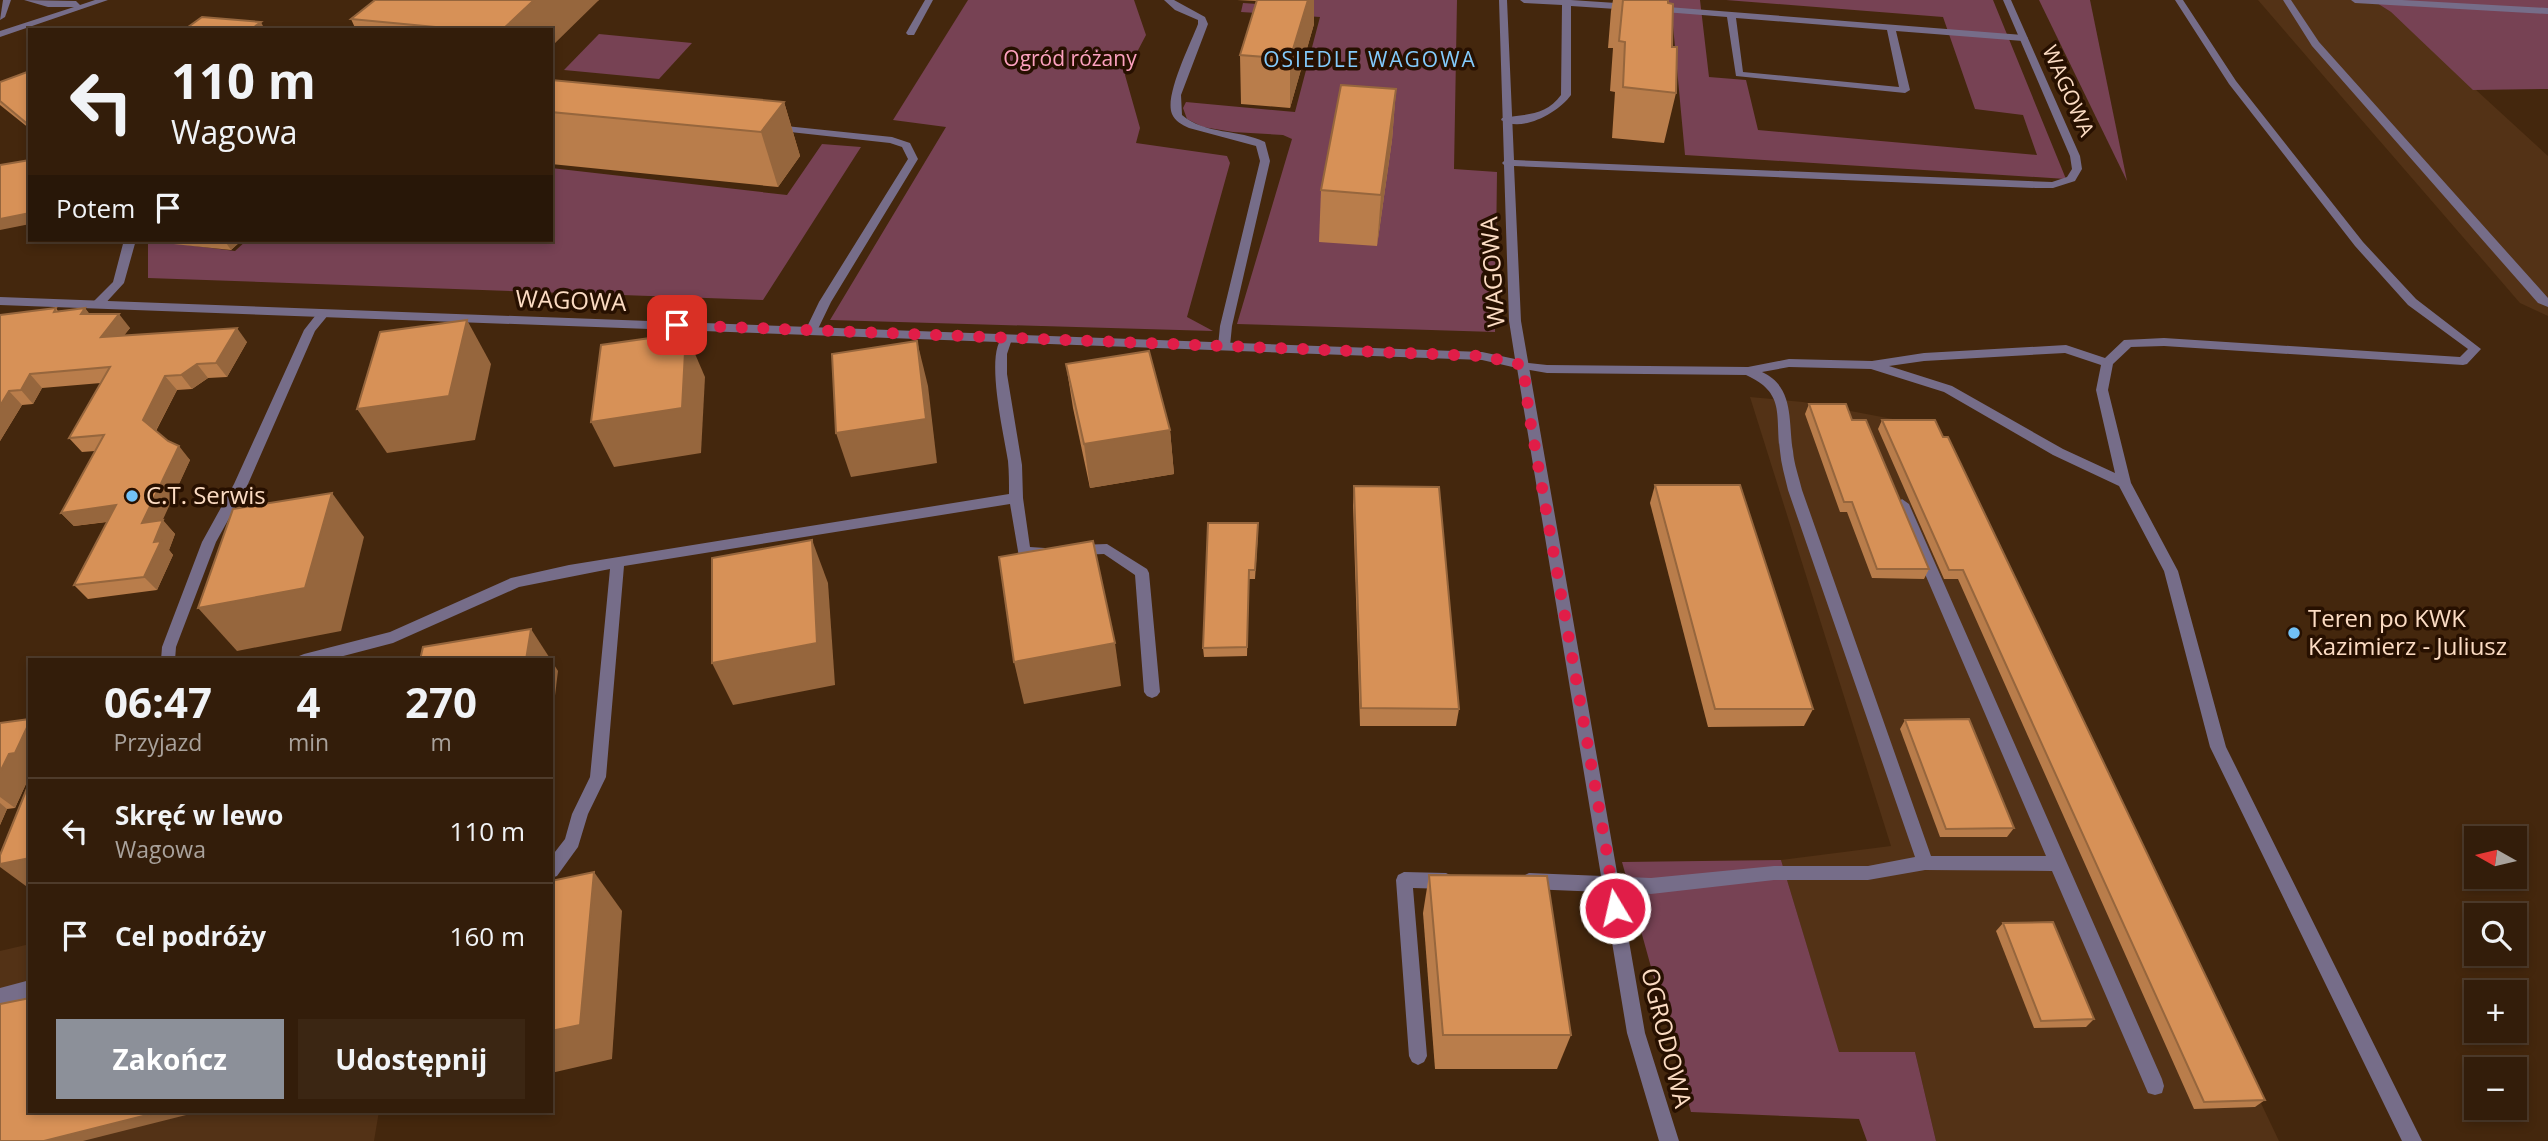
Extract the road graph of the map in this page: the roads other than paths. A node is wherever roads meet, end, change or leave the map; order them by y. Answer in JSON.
{"nodes":[{"id":1,"x":7,"y":0,"type":"edge"},
{"id":2,"x":28,"y":0,"type":"edge"},
{"id":3,"x":929,"y":0,"type":"edge"},
{"id":4,"x":1168,"y":0,"type":"edge"},
{"id":5,"x":1503,"y":0,"type":"edge"},
{"id":6,"x":1524,"y":0,"type":"edge"},
{"id":7,"x":2007,"y":0,"type":"edge"},
{"id":8,"x":2179,"y":0,"type":"edge"},
{"id":9,"x":2287,"y":0,"type":"edge"},
{"id":10,"x":2355,"y":0,"type":"edge"},
{"id":11,"x":101,"y":1,"type":"edge"},
{"id":12,"x":1567,"y":1,"type":"edge"},
{"id":13,"x":2548,"y":11,"type":"edge"},
{"id":14,"x":1731,"y":16,"type":"junction"},
{"id":15,"x":0,"y":17,"type":"edge"},
{"id":16,"x":1891,"y":28,"type":"junction"},
{"id":17,"x":911,"y":33,"type":"dead end"},
{"id":18,"x":0,"y":34,"type":"edge"},
{"id":19,"x":2023,"y":38,"type":"junction"},
{"id":20,"x":1506,"y":120,"type":"junction"},
{"id":21,"x":770,"y":128,"type":"edge"},
{"id":22,"x":1507,"y":163,"type":"junction"},
{"id":23,"x":129,"y":242,"type":"edge"},
{"id":24,"x":0,"y":301,"type":"edge"},
{"id":25,"x":2548,"y":303,"type":"edge"},
{"id":26,"x":97,"y":306,"type":"junction"},
{"id":27,"x":323,"y":314,"type":"junction"},
{"id":28,"x":812,"y":329,"type":"junction"},
{"id":29,"x":1006,"y":339,"type":"junction"},
{"id":30,"x":1224,"y":346,"type":"junction"},
{"id":31,"x":2107,"y":363,"type":"junction"},
{"id":32,"x":1523,"y":365,"type":"junction"},
{"id":33,"x":1872,"y":365,"type":"junction"},
{"id":34,"x":1748,"y":371,"type":"junction"},
{"id":35,"x":2124,"y":483,"type":"junction"},
{"id":36,"x":1898,"y":495,"type":"edge"},
{"id":37,"x":1016,"y":498,"type":"junction"},
{"id":38,"x":617,"y":563,"type":"junction"},
{"id":39,"x":168,"y":658,"type":"edge"},
{"id":40,"x":312,"y":658,"type":"edge"},
{"id":41,"x":1152,"y":692,"type":"dead end"},
{"id":42,"x":1925,"y":863,"type":"junction"},
{"id":43,"x":2057,"y":864,"type":"junction"},
{"id":44,"x":553,"y":868,"type":"edge"},
{"id":45,"x":1458,"y":881,"type":"edge"},
{"id":46,"x":1511,"y":881,"type":"edge"},
{"id":47,"x":1610,"y":884,"type":"junction"},
{"id":48,"x":28,"y":989,"type":"edge"},
{"id":49,"x":0,"y":997,"type":"edge"},
{"id":50,"x":1418,"y":1056,"type":"dead end"},
{"id":51,"x":2155,"y":1086,"type":"dead end"},
{"id":52,"x":1669,"y":1141,"type":"edge"},
{"id":53,"x":2412,"y":1141,"type":"edge"}],
"edges":[{"from":1,"to":15,"type":"street"},
{"from":2,"to":11,"type":"street"},
{"from":3,"to":17,"type":"street"},
{"from":4,"to":30,"type":"street"},
{"from":5,"to":20,"type":"street","name":"WAGOWA"},
{"from":6,"to":12,"type":"street"},
{"from":7,"to":19,"type":"street","name":"WAGOWA"},
{"from":8,"to":31,"type":"street"},
{"from":9,"to":25,"type":"street"},
{"from":10,"to":13,"type":"street"},
{"from":11,"to":18,"type":"street"},
{"from":12,"to":14,"type":"street"},
{"from":12,"to":20,"type":"street"},
{"from":14,"to":16,"type":"street"},
{"from":14,"to":16,"type":"street"},
{"from":16,"to":19,"type":"street"},
{"from":19,"to":22,"type":"street","name":"WAGOWA"},
{"from":20,"to":22,"type":"street","name":"WAGOWA"},
{"from":21,"to":28,"type":"street"},
{"from":22,"to":32,"type":"street","name":"WAGOWA"},
{"from":23,"to":26,"type":"street"},
{"from":24,"to":26,"type":"street","name":"WAGOWA"},
{"from":26,"to":27,"type":"street","name":"WAGOWA"},
{"from":27,"to":28,"type":"street","name":"WAGOWA"},
{"from":27,"to":39,"type":"street"},
{"from":28,"to":29,"type":"street","name":"WAGOWA"},
{"from":29,"to":30,"type":"street","name":"WAGOWA"},
{"from":29,"to":37,"type":"street"},
{"from":30,"to":32,"type":"street","name":"WAGOWA"},
{"from":31,"to":33,"type":"street"},
{"from":31,"to":35,"type":"street"},
{"from":32,"to":34,"type":"street"},
{"from":32,"to":47,"type":"street","name":"OGRODOWA"},
{"from":33,"to":34,"type":"street"},
{"from":33,"to":35,"type":"street"},
{"from":34,"to":42,"type":"street"},
{"from":35,"to":53,"type":"street"},
{"from":36,"to":43,"type":"street"},
{"from":37,"to":38,"type":"street"},
{"from":37,"to":41,"type":"street"},
{"from":38,"to":40,"type":"street"},
{"from":38,"to":44,"type":"street"},
{"from":42,"to":43,"type":"street"},
{"from":42,"to":47,"type":"street"},
{"from":43,"to":51,"type":"street"},
{"from":45,"to":50,"type":"street"},
{"from":46,"to":47,"type":"street"},
{"from":47,"to":52,"type":"street","name":"OGRODOWA"},
{"from":48,"to":49,"type":"street"}]}
